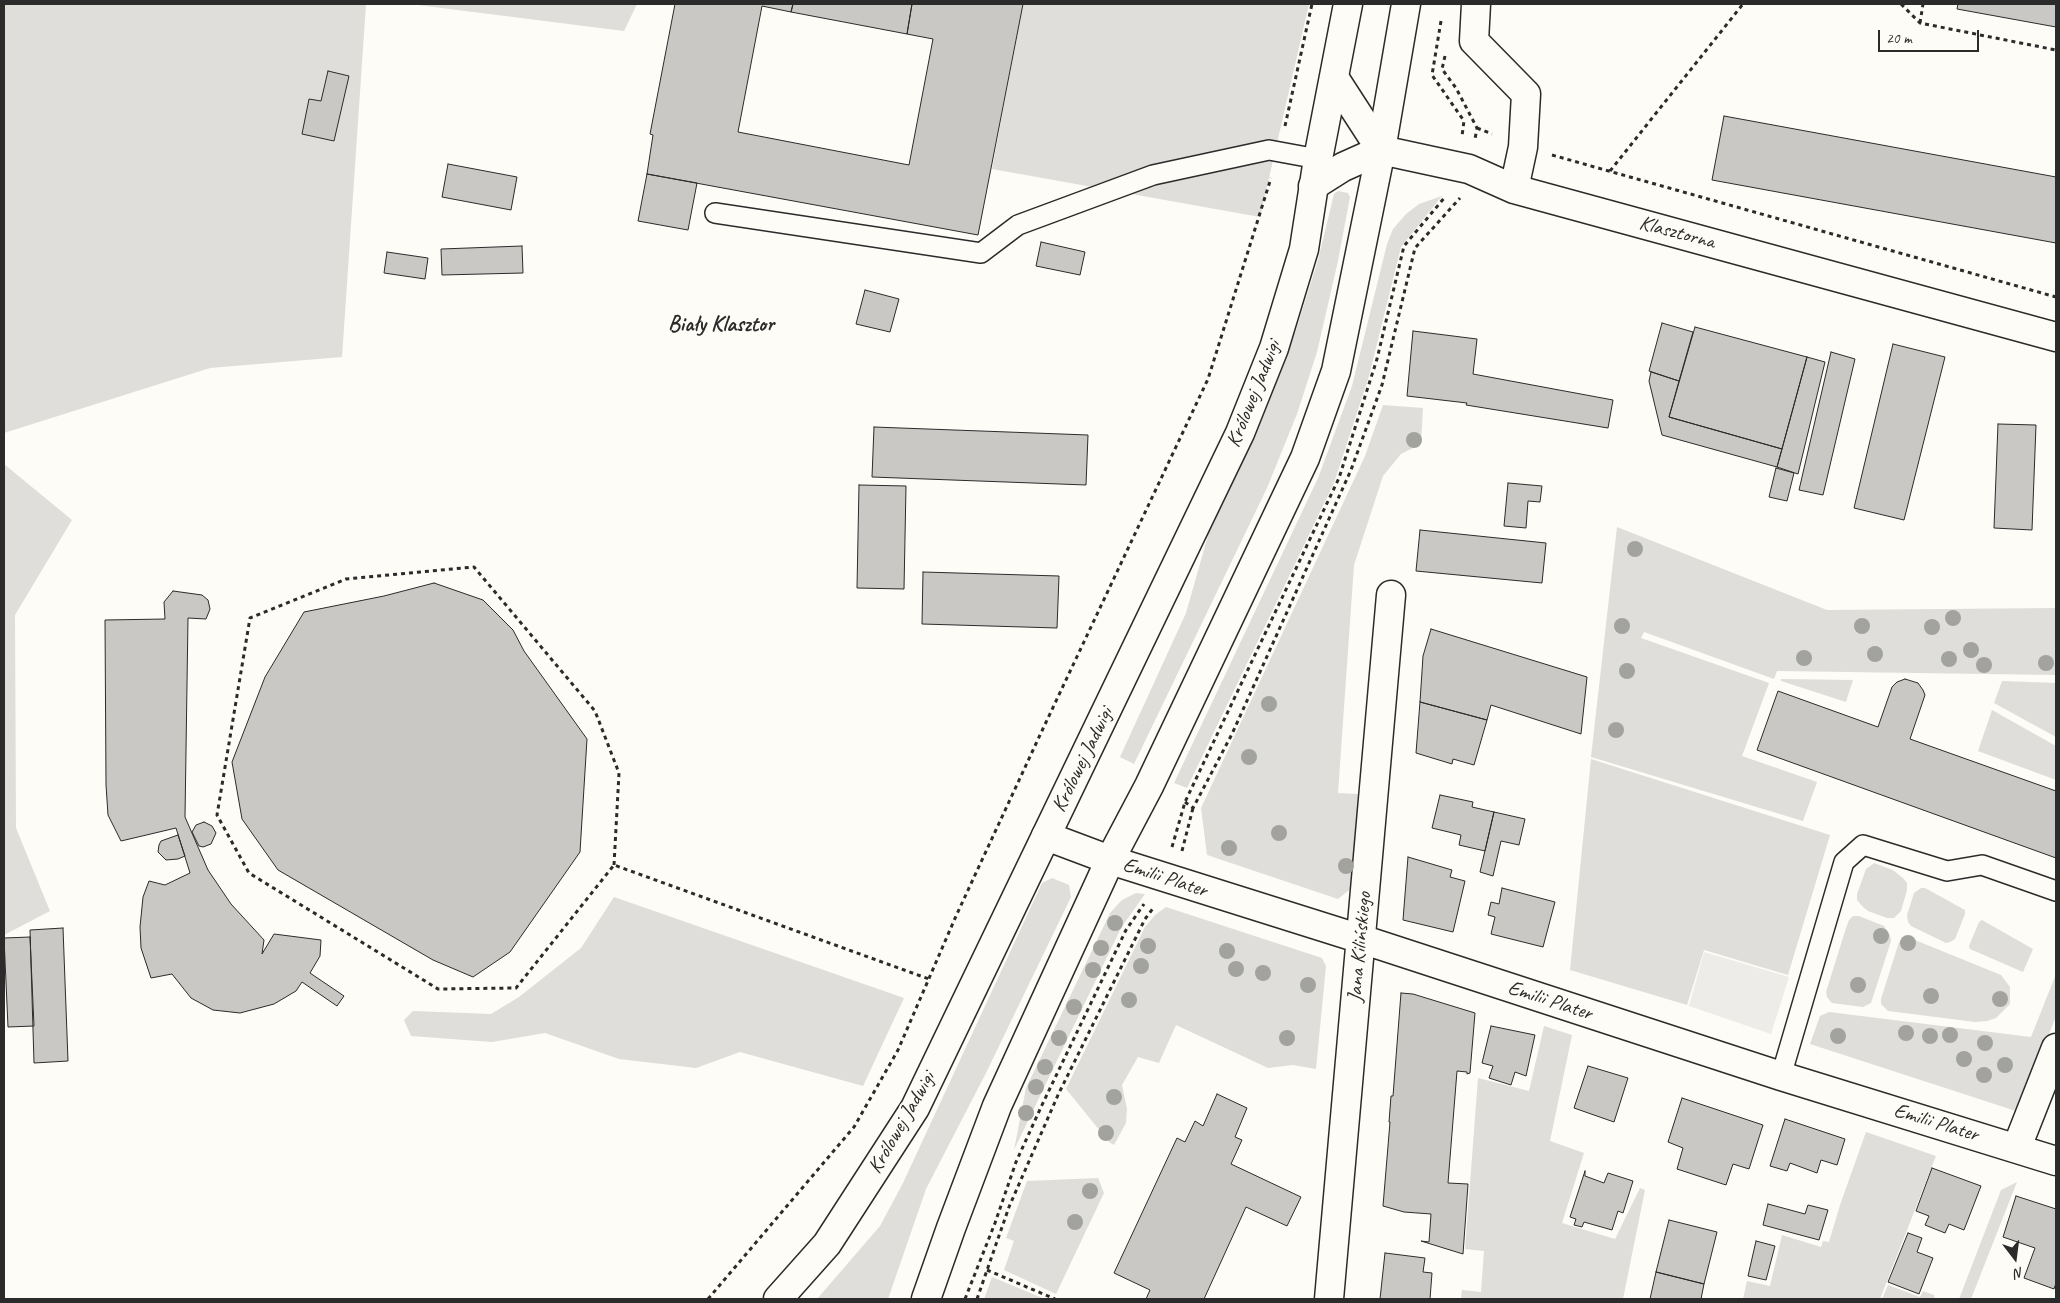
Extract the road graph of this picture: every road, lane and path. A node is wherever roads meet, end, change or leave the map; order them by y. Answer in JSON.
{"nodes":[{"id":1,"x":1312,"y":4,"type":"edge"},
{"id":2,"x":1348,"y":4,"type":"edge"},
{"id":3,"x":1406,"y":4,"type":"edge"},
{"id":4,"x":1476,"y":4,"type":"edge"},
{"id":5,"x":1743,"y":4,"type":"edge"},
{"id":6,"x":1901,"y":4,"type":"edge"},
{"id":7,"x":1923,"y":4,"type":"edge"},
{"id":8,"x":1443,"y":13,"type":"dead end"},
{"id":9,"x":1920,"y":23,"type":"junction"},
{"id":10,"x":2056,"y":50,"type":"edge"},
{"id":11,"x":1334,"y":79,"type":"junction"},
{"id":12,"x":1477,"y":128,"type":"dead end"},
{"id":13,"x":1523,"y":146,"type":"junction"},
{"id":14,"x":1381,"y":150,"type":"junction"},
{"id":15,"x":1279,"y":152,"type":"junction"},
{"id":16,"x":1318,"y":159,"type":"junction"},
{"id":17,"x":1456,"y":166,"type":"junction"},
{"id":18,"x":1610,"y":171,"type":"junction"},
{"id":19,"x":1313,"y":186,"type":"junction"},
{"id":20,"x":1514,"y":189,"type":"junction"},
{"id":21,"x":715,"y":213,"type":"dead end"},
{"id":22,"x":2056,"y":297,"type":"edge"},
{"id":23,"x":2056,"y":337,"type":"edge"},
{"id":24,"x":1382,"y":385,"type":"dead end"},
{"id":25,"x":1391,"y":595,"type":"dead end"},
{"id":26,"x":1193,"y":808,"type":"junction"},
{"id":27,"x":1046,"y":836,"type":"junction"},
{"id":28,"x":1110,"y":860,"type":"junction"},
{"id":29,"x":614,"y":865,"type":"junction"},
{"id":30,"x":1166,"y":878,"type":"junction"},
{"id":31,"x":2056,"y":891,"type":"edge"},
{"id":32,"x":1361,"y":939,"type":"junction"},
{"id":33,"x":929,"y":979,"type":"junction"},
{"id":34,"x":2056,"y":1048,"type":"edge"},
{"id":35,"x":1781,"y":1076,"type":"junction"},
{"id":36,"x":2016,"y":1148,"type":"junction"},
{"id":37,"x":2056,"y":1161,"type":"edge"},
{"id":38,"x":987,"y":1270,"type":"junction"},
{"id":39,"x":708,"y":1299,"type":"edge"},
{"id":40,"x":778,"y":1299,"type":"edge"},
{"id":41,"x":926,"y":1299,"type":"edge"},
{"id":42,"x":965,"y":1299,"type":"edge"},
{"id":43,"x":977,"y":1299,"type":"edge"},
{"id":44,"x":1055,"y":1299,"type":"edge"},
{"id":45,"x":1329,"y":1299,"type":"edge"}],
"edges":[{"from":1,"to":15,"type":"path"},
{"from":2,"to":11,"type":"street","name":"Królowej Jadwigi"},
{"from":3,"to":14,"type":"street"},
{"from":4,"to":13,"type":"street"},
{"from":5,"to":18,"type":"path"},
{"from":6,"to":9,"type":"path"},
{"from":7,"to":9,"type":"path"},
{"from":8,"to":17,"type":"path"},
{"from":9,"to":10,"type":"path"},
{"from":11,"to":14,"type":"street"},
{"from":11,"to":16,"type":"street","name":"Królowej Jadwigi"},
{"from":12,"to":13,"type":"path"},
{"from":13,"to":18,"type":"path"},
{"from":13,"to":20,"type":"street"},
{"from":14,"to":17,"type":"street","name":"Klasztorna"},
{"from":14,"to":19,"type":"street"},
{"from":14,"to":28,"type":"street"},
{"from":15,"to":16,"type":"lane"},
{"from":15,"to":21,"type":"lane"},
{"from":15,"to":33,"type":"path"},
{"from":16,"to":19,"type":"street","name":"Królowej Jadwigi"},
{"from":17,"to":20,"type":"street","name":"Klasztorna"},
{"from":18,"to":22,"type":"path"},
{"from":19,"to":27,"type":"street","name":"Królowej Jadwigi"},
{"from":20,"to":23,"type":"street","name":"Klasztorna"},
{"from":24,"to":26,"type":"path"},
{"from":25,"to":32,"type":"street","name":"Jana Kilińskiego"},
{"from":26,"to":30,"type":"path"},
{"from":26,"to":30,"type":"path"},
{"from":27,"to":28,"type":"street","name":"Emilii Plater"},
{"from":27,"to":40,"type":"street","name":"Królowej Jadwigi"},
{"from":28,"to":30,"type":"street","name":"Emilii Plater"},
{"from":28,"to":41,"type":"street"},
{"from":29,"to":29,"type":"path"},
{"from":29,"to":33,"type":"path"},
{"from":30,"to":32,"type":"street","name":"Emilii Plater"},
{"from":30,"to":38,"type":"path"},
{"from":30,"to":42,"type":"path"},
{"from":31,"to":35,"type":"lane"},
{"from":32,"to":35,"type":"street","name":"Emilii Plater"},
{"from":32,"to":45,"type":"street","name":"Jana Kilińskiego"},
{"from":33,"to":39,"type":"path"},
{"from":34,"to":36,"type":"street"},
{"from":35,"to":36,"type":"street","name":"Emilii Plater"},
{"from":36,"to":37,"type":"street","name":"Emilii Plater"},
{"from":38,"to":43,"type":"path"},
{"from":38,"to":44,"type":"path"}]}
